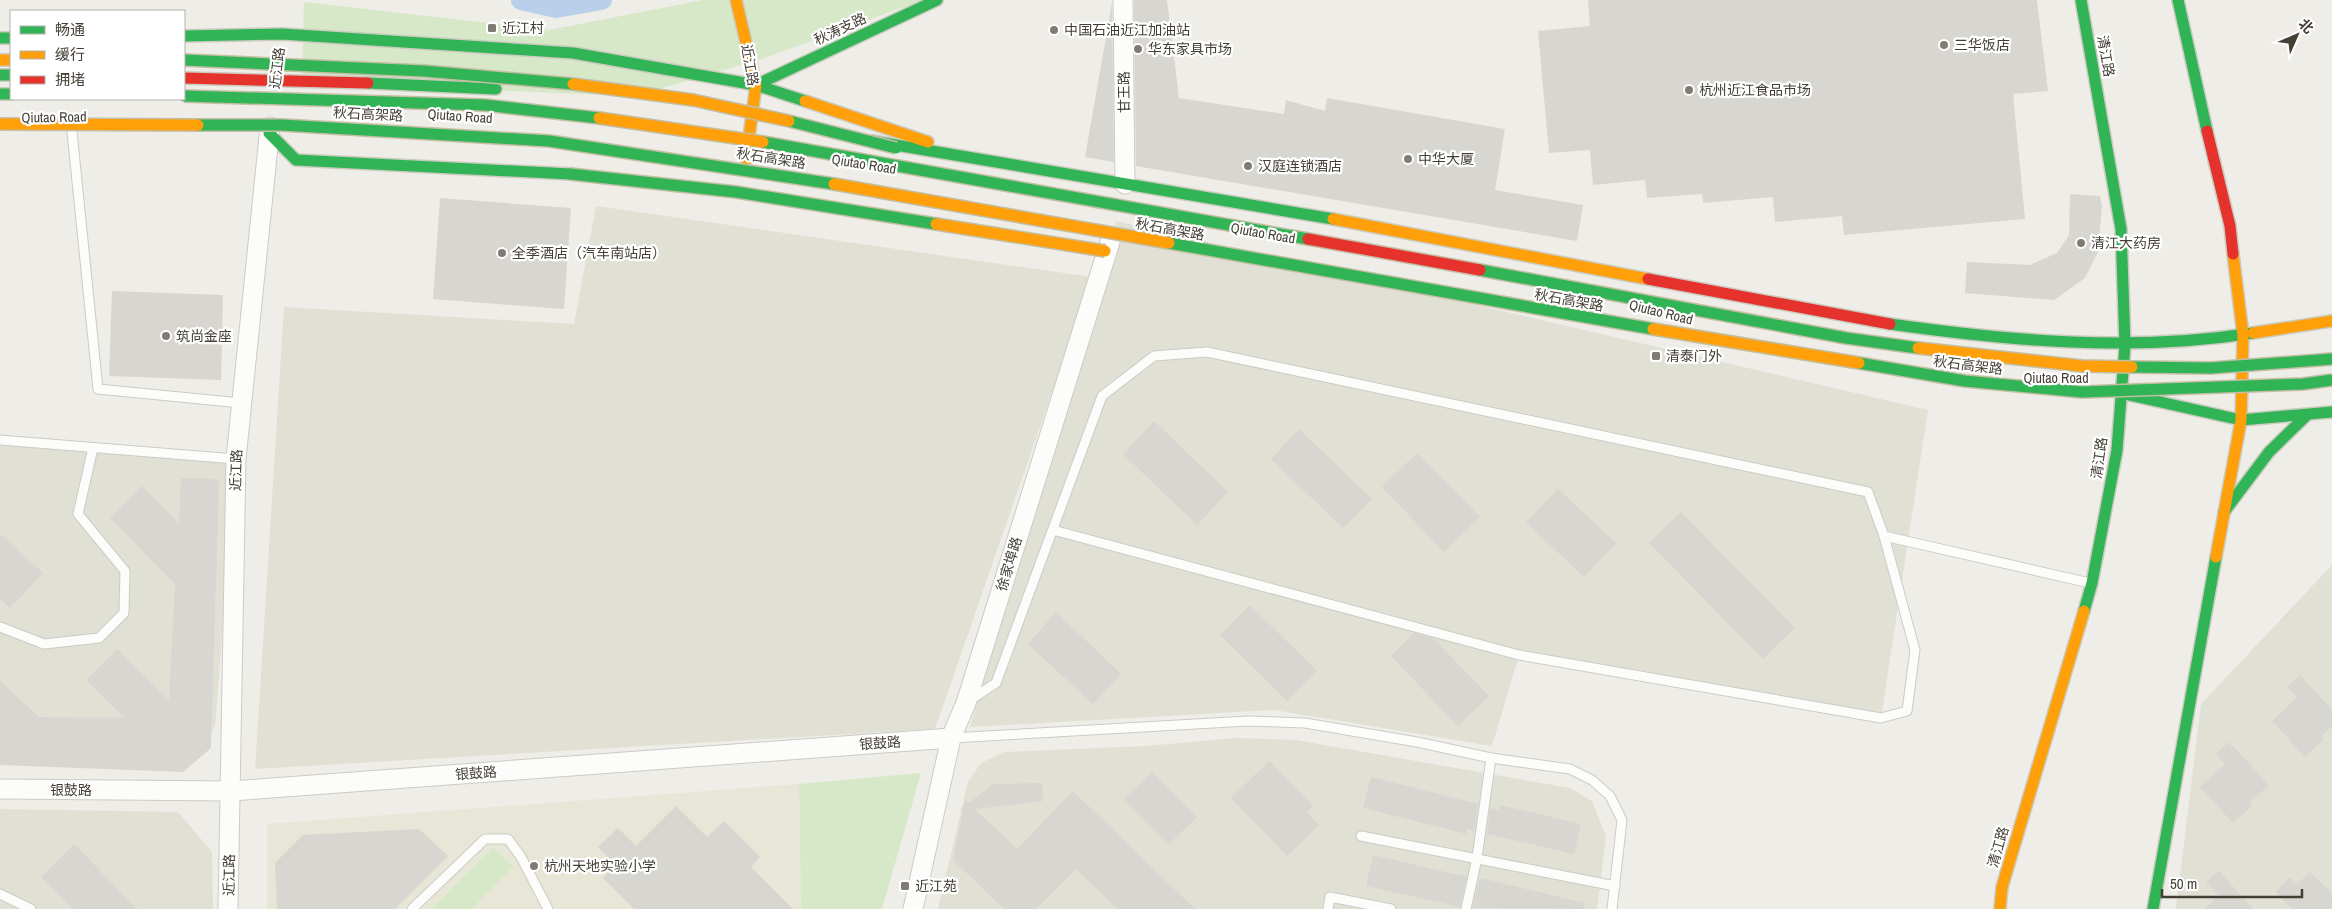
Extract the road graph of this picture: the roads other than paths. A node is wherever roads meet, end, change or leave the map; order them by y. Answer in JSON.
{"nodes":[{"id":1,"x":736,"y":0,"type":"edge"},
{"id":2,"x":937,"y":0,"type":"edge"},
{"id":3,"x":1123,"y":0,"type":"edge"},
{"id":4,"x":2081,"y":0,"type":"edge"},
{"id":5,"x":2178,"y":0,"type":"edge"},
{"id":6,"x":282,"y":34,"type":"junction"},
{"id":7,"x":185,"y":36,"type":"edge"},
{"id":8,"x":185,"y":60,"type":"edge"},
{"id":9,"x":185,"y":78,"type":"edge"},
{"id":10,"x":276,"y":79,"type":"junction"},
{"id":11,"x":756,"y":85,"type":"junction"},
{"id":12,"x":185,"y":96,"type":"edge"},
{"id":13,"x":568,"y":96,"type":"dead end"},
{"id":14,"x":604,"y":100,"type":"dead end"},
{"id":15,"x":751,"y":121,"type":"junction"},
{"id":16,"x":0,"y":124,"type":"edge"},
{"id":17,"x":72,"y":132,"type":"junction"},
{"id":18,"x":0,"y":133,"type":"edge"},
{"id":19,"x":269,"y":133,"type":"junction"},
{"id":20,"x":976,"y":158,"type":"junction"},
{"id":21,"x":746,"y":160,"type":"junction"},
{"id":22,"x":1125,"y":184,"type":"junction"},
{"id":23,"x":1111,"y":221,"type":"joint"},
{"id":24,"x":1136,"y":225,"type":"dead end"},
{"id":25,"x":1123,"y":254,"type":"dead end"},
{"id":26,"x":1548,"y":282,"type":"junction"},
{"id":27,"x":1370,"y":291,"type":"dead end"},
{"id":28,"x":2332,"y":321,"type":"edge"},
{"id":29,"x":2243,"y":335,"type":"junction"},
{"id":30,"x":1696,"y":336,"type":"junction"},
{"id":31,"x":2125,"y":345,"type":"junction"},
{"id":32,"x":2332,"y":359,"type":"edge"},
{"id":33,"x":2332,"y":380,"type":"edge"},
{"id":34,"x":2120,"y":392,"type":"junction"},
{"id":35,"x":241,"y":403,"type":"junction"},
{"id":36,"x":2332,"y":412,"type":"edge"},
{"id":37,"x":2308,"y":414,"type":"junction"},
{"id":38,"x":2241,"y":420,"type":"junction"},
{"id":39,"x":0,"y":440,"type":"edge"},
{"id":40,"x":93,"y":448,"type":"junction"},
{"id":41,"x":236,"y":459,"type":"junction"},
{"id":42,"x":2224,"y":512,"type":"junction"},
{"id":43,"x":1053,"y":530,"type":"junction"},
{"id":44,"x":1884,"y":536,"type":"junction"},
{"id":45,"x":2092,"y":583,"type":"junction"},
{"id":46,"x":0,"y":627,"type":"edge"},
{"id":47,"x":966,"y":703,"type":"junction"},
{"id":48,"x":951,"y":738,"type":"junction"},
{"id":49,"x":1491,"y":758,"type":"junction"},
{"id":50,"x":0,"y":789,"type":"edge"},
{"id":51,"x":231,"y":791,"type":"junction"},
{"id":52,"x":1361,"y":836,"type":"dead end"},
{"id":53,"x":1477,"y":858,"type":"junction"},
{"id":54,"x":1615,"y":886,"type":"junction"},
{"id":55,"x":0,"y":894,"type":"edge"},
{"id":56,"x":31,"y":909,"type":"edge"},
{"id":57,"x":228,"y":909,"type":"edge"},
{"id":58,"x":412,"y":909,"type":"edge"},
{"id":59,"x":548,"y":909,"type":"edge"},
{"id":60,"x":913,"y":909,"type":"edge"},
{"id":61,"x":1328,"y":909,"type":"edge"},
{"id":62,"x":1390,"y":909,"type":"edge"},
{"id":63,"x":1466,"y":909,"type":"edge"},
{"id":64,"x":1612,"y":909,"type":"edge"},
{"id":65,"x":2000,"y":909,"type":"edge"},
{"id":66,"x":2153,"y":909,"type":"edge"}],
"edges":[{"from":1,"to":11,"type":"main road","name":"近江路"},
{"from":2,"to":11,"type":"main road","name":"秋涛支路"},
{"from":3,"to":22,"type":"street","name":"甘王路"},
{"from":4,"to":31,"type":"main road","name":"清江路"},
{"from":5,"to":29,"type":"main road"},
{"from":6,"to":7,"type":"main road"},
{"from":6,"to":10,"type":"street","name":"近江路"},
{"from":6,"to":11,"type":"main road"},
{"from":8,"to":26,"type":"main road","bridge":true},
{"from":9,"to":10,"type":"main road","name":"Qiutao Road"},
{"from":10,"to":13,"type":"main road","name":"Qiutao Road"},
{"from":10,"to":19,"type":"street","name":"近江路"},
{"from":11,"to":15,"type":"main road","name":"近江路"},
{"from":11,"to":20,"type":"main road"},
{"from":12,"to":26,"type":"main road","name":"秋石高架路","bridge":true},
{"from":14,"to":15,"type":"main road","name":"Qiutao Road"},
{"from":15,"to":20,"type":"main road","name":"Qiutao Road"},
{"from":15,"to":21,"type":"main road","name":"近江路"},
{"from":16,"to":30,"type":"main road","name":"秋石高架路","bridge":true},
{"from":17,"to":18,"type":"main road","name":"Qiutao Road"},
{"from":17,"to":19,"type":"main road","name":"Qiutao Road"},
{"from":17,"to":35,"type":"lane"},
{"from":19,"to":21,"type":"main road","name":"Qiutao Road"},
{"from":19,"to":25,"type":"main road","bridge":true},
{"from":19,"to":35,"type":"street","name":"近江路"},
{"from":20,"to":22,"type":"main road","name":"Qiutao Road"},
{"from":21,"to":23,"type":"main road","name":"Qiutao Road"},
{"from":22,"to":31,"type":"main road","name":"Qiutao Road"},
{"from":23,"to":47,"type":"street","name":"徐家埠路"},
{"from":24,"to":34,"type":"main road","name":"Qiutao Road"},
{"from":26,"to":32,"type":"main road","name":"秋石高架路","bridge":true},
{"from":27,"to":30,"type":"main road","bridge":true},
{"from":28,"to":29,"type":"main road","name":"Qiutao Road"},
{"from":29,"to":31,"type":"main road","name":"Qiutao Road"},
{"from":29,"to":38,"type":"main road"},
{"from":30,"to":33,"type":"main road","name":"秋石高架路","bridge":true},
{"from":31,"to":34,"type":"main road","name":"清江路"},
{"from":34,"to":38,"type":"main road","name":"Qiutao Road"},
{"from":34,"to":45,"type":"main road","name":"清江路"},
{"from":35,"to":41,"type":"street","name":"近江路"},
{"from":36,"to":37,"type":"main road","name":"Qiutao Road"},
{"from":37,"to":38,"type":"main road","name":"Qiutao Road"},
{"from":37,"to":42,"type":"main road"},
{"from":38,"to":42,"type":"main road"},
{"from":39,"to":40,"type":"lane"},
{"from":40,"to":41,"type":"lane"},
{"from":40,"to":46,"type":"lane"},
{"from":41,"to":51,"type":"street","name":"近江路"},
{"from":42,"to":66,"type":"main road"},
{"from":43,"to":44,"type":"lane"},
{"from":43,"to":44,"type":"lane"},
{"from":43,"to":47,"type":"lane"},
{"from":44,"to":45,"type":"lane"},
{"from":45,"to":65,"type":"main road","name":"清江路"},
{"from":47,"to":48,"type":"street","name":"徐家埠路"},
{"from":48,"to":49,"type":"lane"},
{"from":48,"to":51,"type":"street","name":"银鼓路"},
{"from":48,"to":60,"type":"street","name":"徐家埠路"},
{"from":49,"to":53,"type":"lane"},
{"from":49,"to":54,"type":"lane"},
{"from":50,"to":51,"type":"street","name":"银鼓路"},
{"from":51,"to":57,"type":"street","name":"近江路"},
{"from":52,"to":53,"type":"lane"},
{"from":53,"to":54,"type":"lane"},
{"from":53,"to":63,"type":"lane"},
{"from":54,"to":64,"type":"lane"},
{"from":55,"to":56,"type":"lane"},
{"from":58,"to":59,"type":"lane"},
{"from":61,"to":62,"type":"lane"}]}
